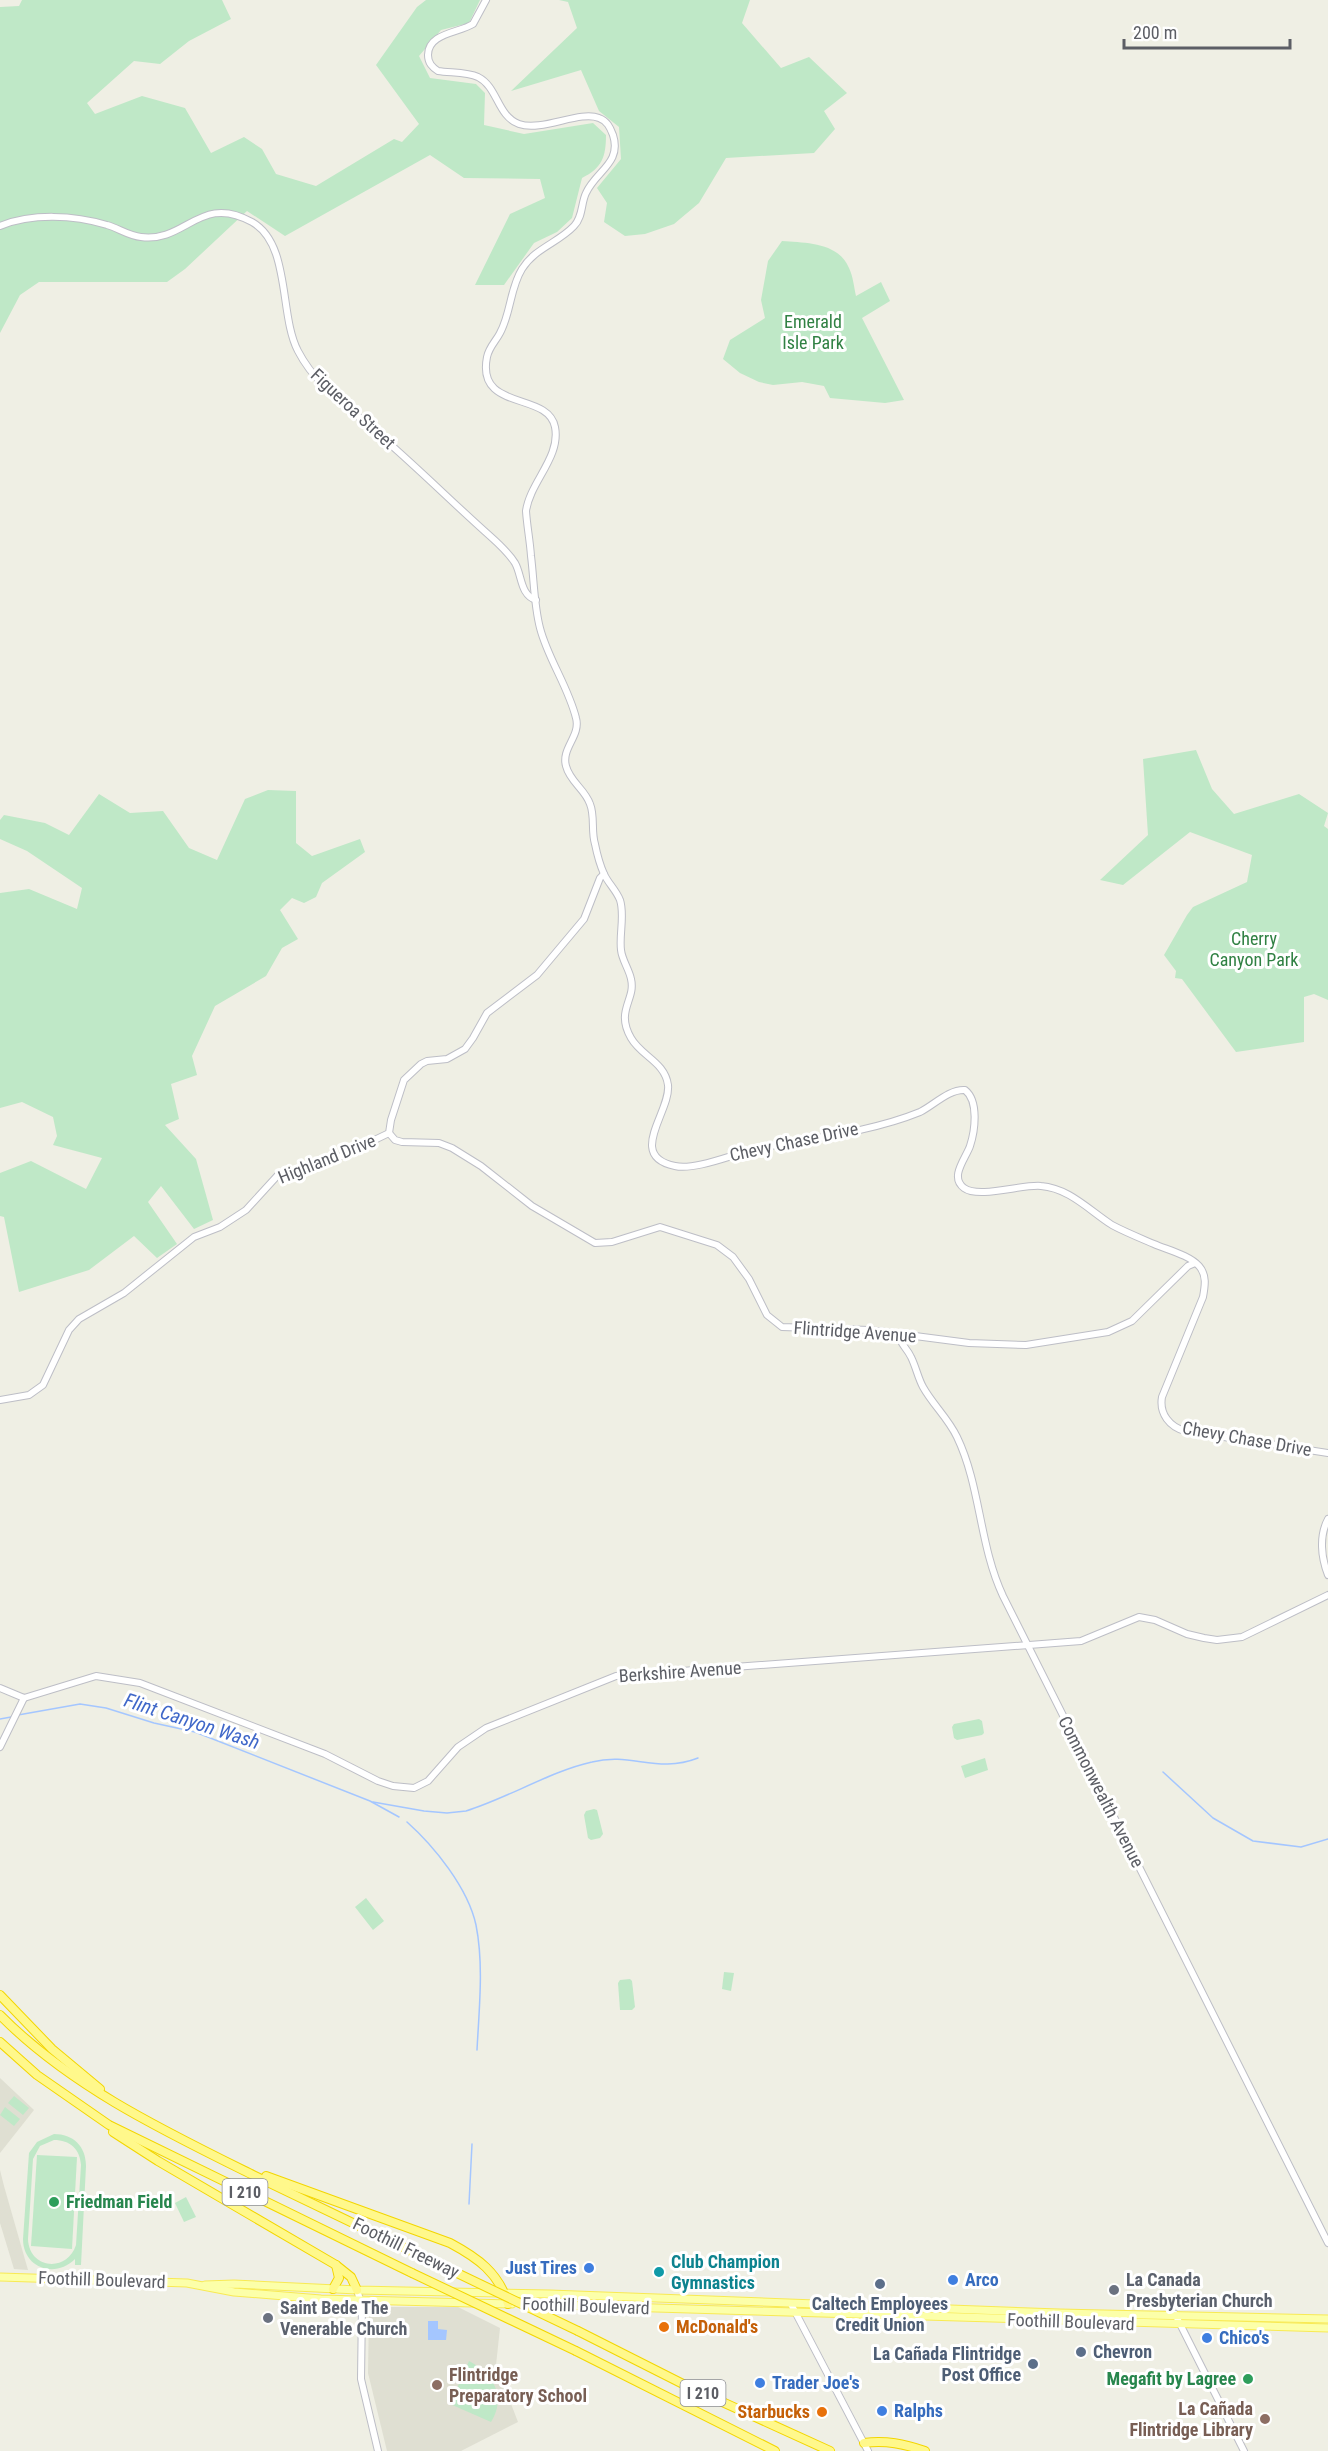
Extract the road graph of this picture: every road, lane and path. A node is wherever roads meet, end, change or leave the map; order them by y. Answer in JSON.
{"nodes":[{"id":1,"x":486,"y":0,"type":"edge"},
{"id":2,"x":0,"y":226,"type":"edge"},
{"id":3,"x":536,"y":600,"type":"junction"},
{"id":4,"x":604,"y":874,"type":"junction"},
{"id":5,"x":613,"y":888,"type":"junction"},
{"id":6,"x":596,"y":889,"type":"junction"},
{"id":7,"x":389,"y":1133,"type":"junction"},
{"id":8,"x":1195,"y":1263,"type":"junction"},
{"id":9,"x":898,"y":1334,"type":"junction"},
{"id":10,"x":0,"y":1400,"type":"edge"},
{"id":11,"x":1328,"y":1453,"type":"edge"},
{"id":12,"x":1328,"y":1519,"type":"edge"},
{"id":13,"x":1328,"y":1575,"type":"edge"},
{"id":14,"x":1328,"y":1595,"type":"edge"},
{"id":15,"x":1028,"y":1646,"type":"junction"},
{"id":16,"x":0,"y":1688,"type":"edge"},
{"id":17,"x":24,"y":1698,"type":"junction"},
{"id":18,"x":0,"y":1747,"type":"edge"},
{"id":19,"x":0,"y":1995,"type":"edge"},
{"id":20,"x":0,"y":2015,"type":"edge"},
{"id":21,"x":0,"y":2042,"type":"edge"},
{"id":22,"x":115,"y":2102,"type":"junction"},
{"id":23,"x":81,"y":2107,"type":"junction"},
{"id":24,"x":225,"y":2161,"type":"junction"},
{"id":25,"x":1328,"y":2243,"type":"edge"},
{"id":26,"x":336,"y":2265,"type":"junction"},
{"id":27,"x":0,"y":2277,"type":"edge"},
{"id":28,"x":205,"y":2285,"type":"junction"},
{"id":29,"x":333,"y":2289,"type":"junction"},
{"id":30,"x":357,"y":2290,"type":"junction"},
{"id":31,"x":505,"y":2293,"type":"junction"},
{"id":32,"x":360,"y":2300,"type":"junction"},
{"id":33,"x":508,"y":2304,"type":"junction"},
{"id":34,"x":791,"y":2304,"type":"junction"},
{"id":35,"x":796,"y":2313,"type":"junction"},
{"id":36,"x":1175,"y":2314,"type":"junction"},
{"id":37,"x":1328,"y":2319,"type":"edge"},
{"id":38,"x":1180,"y":2324,"type":"junction"},
{"id":39,"x":1328,"y":2328,"type":"edge"},
{"id":40,"x":866,"y":2448,"type":"edge"},
{"id":41,"x":378,"y":2451,"type":"edge"},
{"id":42,"x":775,"y":2451,"type":"edge"},
{"id":43,"x":830,"y":2451,"type":"edge"},
{"id":44,"x":925,"y":2451,"type":"edge"},
{"id":45,"x":1244,"y":2451,"type":"edge"}],
"edges":[{"from":1,"to":3,"type":"street","name":"Chevy Chase Drive"},
{"from":2,"to":3,"type":"street","name":"Figueroa Street"},
{"from":3,"to":4,"type":"street","name":"Chevy Chase Drive"},
{"from":4,"to":5,"type":"street","name":"Chevy Chase Drive"},
{"from":4,"to":6,"type":"street","name":"Highland Drive"},
{"from":5,"to":6,"type":"street"},
{"from":5,"to":8,"type":"street","name":"Chevy Chase Drive"},
{"from":6,"to":7,"type":"street","name":"Highland Drive"},
{"from":7,"to":9,"type":"street","name":"Flintridge Avenue"},
{"from":7,"to":10,"type":"street","name":"Highland Drive"},
{"from":8,"to":9,"type":"street","name":"Flintridge Avenue"},
{"from":8,"to":11,"type":"street","name":"Chevy Chase Drive"},
{"from":9,"to":15,"type":"street","name":"Commonwealth Avenue"},
{"from":12,"to":13,"type":"street"},
{"from":14,"to":15,"type":"street","name":"Berkshire Avenue"},
{"from":15,"to":17,"type":"street","name":"Berkshire Avenue"},
{"from":15,"to":25,"type":"street","name":"Commonwealth Avenue"},
{"from":16,"to":17,"type":"street"},
{"from":17,"to":18,"type":"street"},
{"from":19,"to":22,"type":"highway"},
{"from":20,"to":22,"type":"highway","name":"Foothill Freeway","number":"I 210"},
{"from":21,"to":23,"type":"highway","name":"Foothill Freeway","number":"I 210"},
{"from":22,"to":24,"type":"highway","name":"Foothill Freeway","number":"I 210"},
{"from":23,"to":26,"type":"highway"},
{"from":23,"to":42,"type":"highway","name":"Foothill Freeway","number":"I 210","bridge":true},
{"from":24,"to":31,"type":"highway"},
{"from":24,"to":43,"type":"highway","name":"Foothill Freeway","number":"I 210","bridge":true},
{"from":26,"to":29,"type":"highway"},
{"from":26,"to":30,"type":"highway"},
{"from":27,"to":28,"type":"main road","name":"Foothill Boulevard"},
{"from":28,"to":29,"type":"main road","name":"Foothill Boulevard"},
{"from":28,"to":32,"type":"main road","name":"Foothill Boulevard"},
{"from":29,"to":30,"type":"main road","name":"Foothill Boulevard"},
{"from":30,"to":31,"type":"main road","name":"Foothill Boulevard"},
{"from":30,"to":32,"type":"street"},
{"from":31,"to":33,"type":"highway"},
{"from":31,"to":34,"type":"main road","name":"Foothill Boulevard"},
{"from":32,"to":33,"type":"main road","name":"Foothill Boulevard"},
{"from":32,"to":41,"type":"street"},
{"from":33,"to":35,"type":"main road","name":"Foothill Boulevard"},
{"from":34,"to":35,"type":"street"},
{"from":34,"to":36,"type":"main road","name":"Foothill Boulevard"},
{"from":35,"to":38,"type":"main road","name":"Foothill Boulevard"},
{"from":35,"to":40,"type":"street"},
{"from":36,"to":37,"type":"main road","name":"Foothill Boulevard"},
{"from":36,"to":38,"type":"street"},
{"from":38,"to":39,"type":"main road","name":"Foothill Boulevard"},
{"from":38,"to":45,"type":"street"},
{"from":40,"to":44,"type":"highway"}]}
